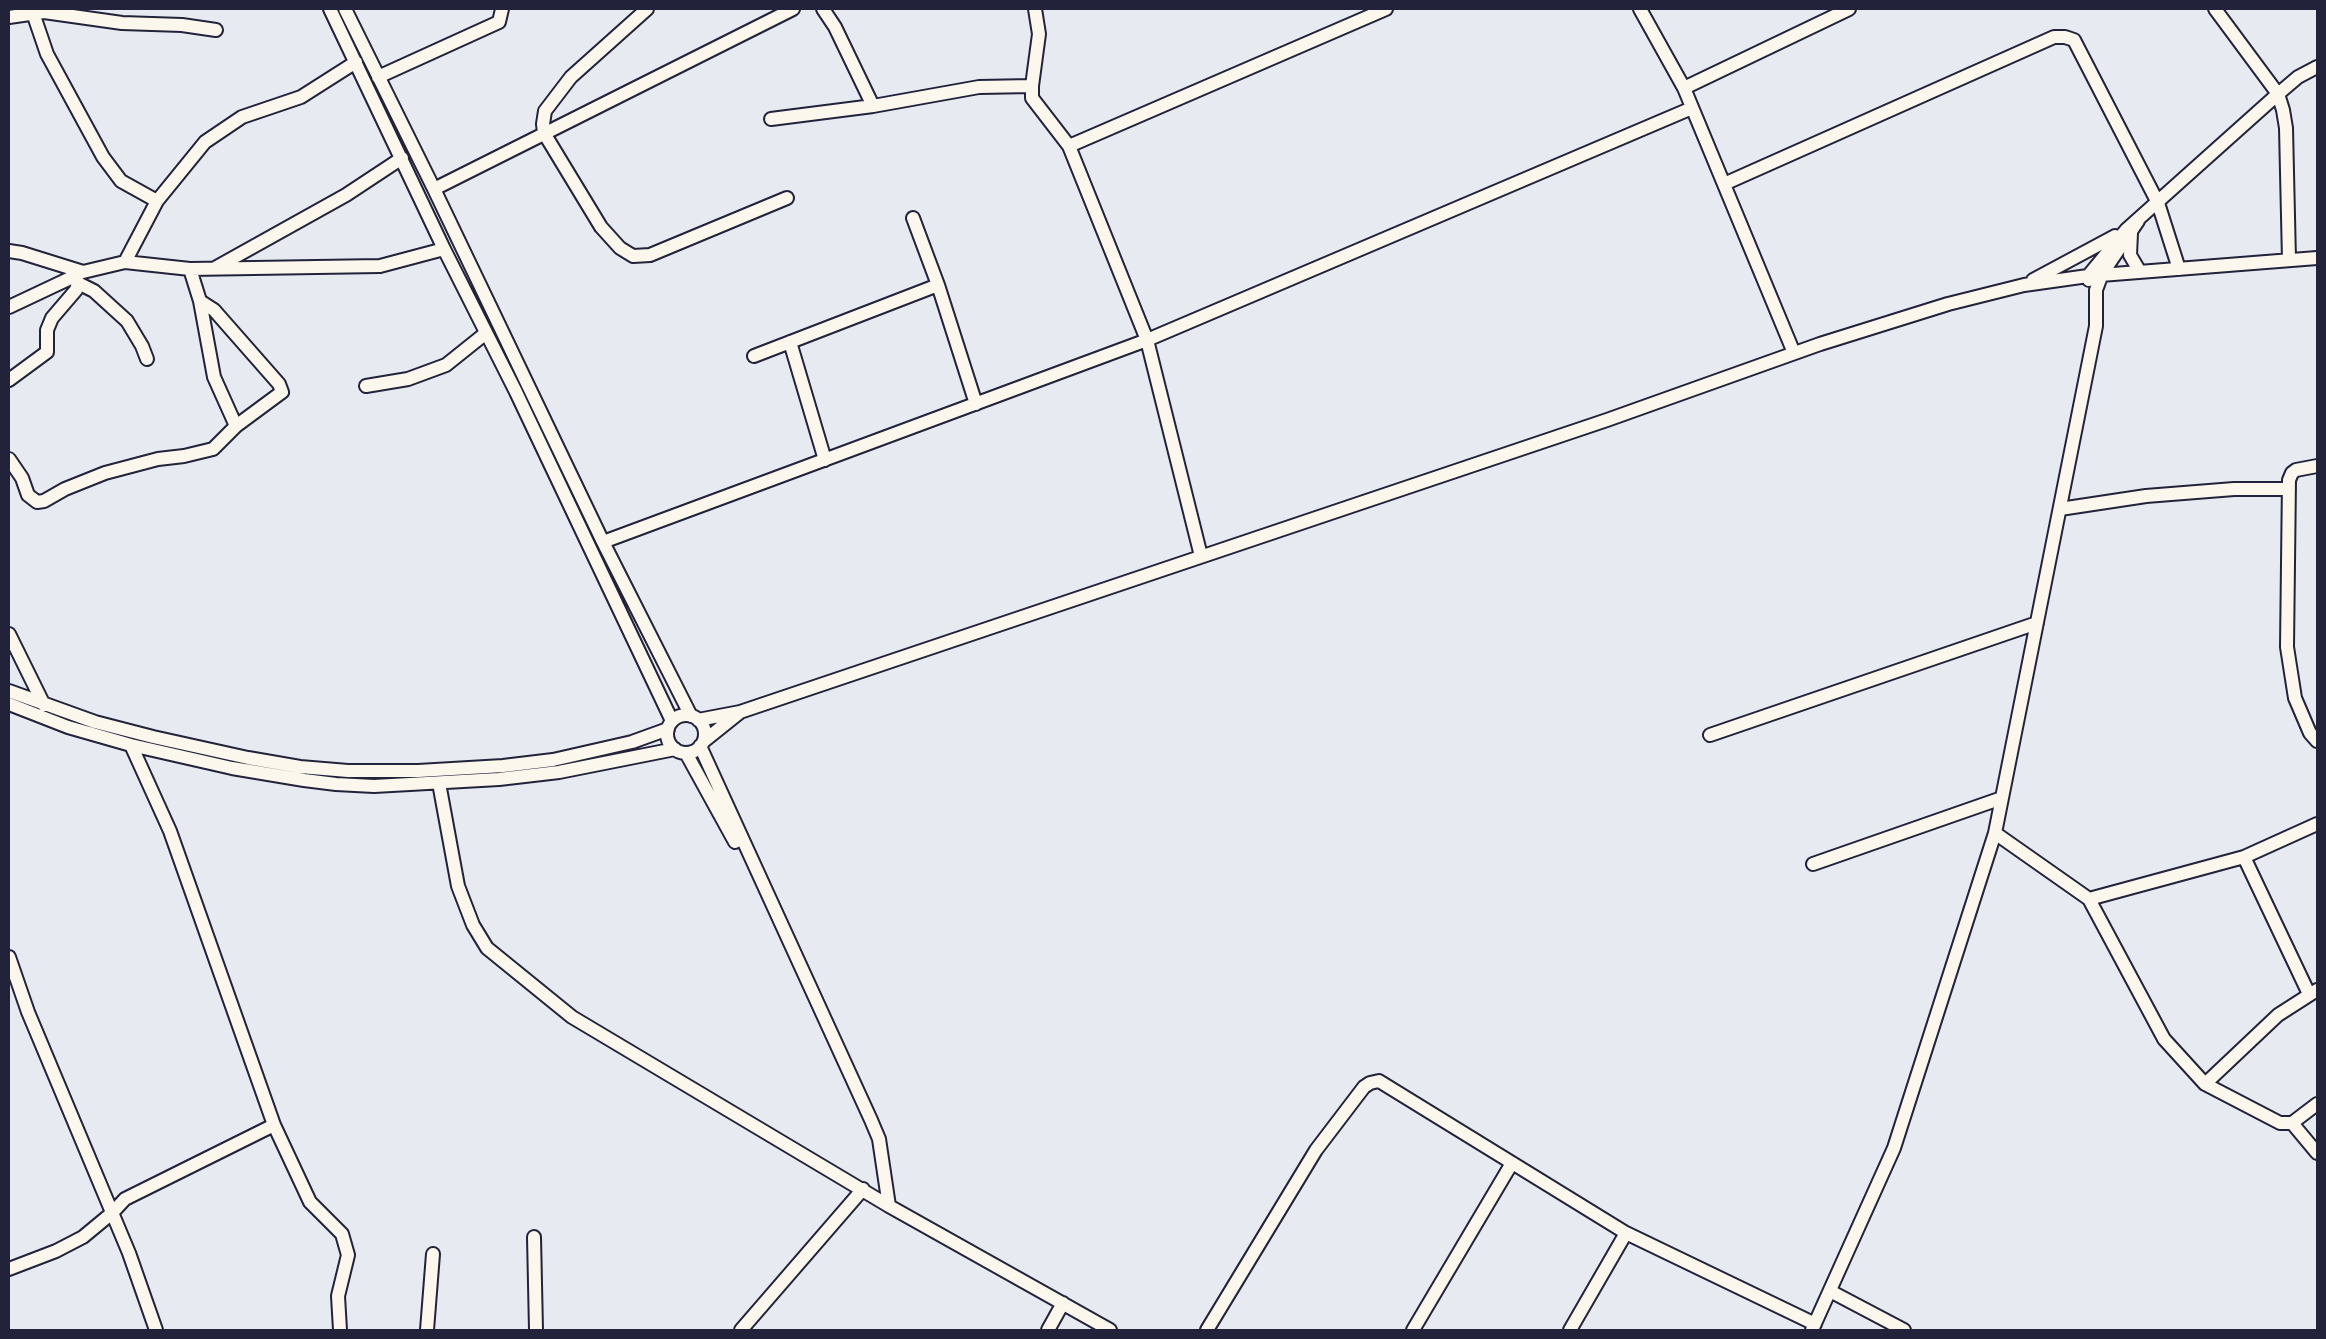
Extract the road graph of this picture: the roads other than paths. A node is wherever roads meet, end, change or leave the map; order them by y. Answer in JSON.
{"nodes":[{"id":1,"x":70,"y":9,"type":"edge"},
{"id":2,"x":330,"y":9,"type":"edge"},
{"id":3,"x":345,"y":9,"type":"edge"},
{"id":4,"x":502,"y":9,"type":"edge"},
{"id":5,"x":647,"y":9,"type":"edge"},
{"id":6,"x":793,"y":9,"type":"edge"},
{"id":7,"x":822,"y":9,"type":"edge"},
{"id":8,"x":1035,"y":9,"type":"edge"},
{"id":9,"x":1386,"y":9,"type":"edge"},
{"id":10,"x":1640,"y":9,"type":"edge"},
{"id":11,"x":1849,"y":9,"type":"edge"},
{"id":12,"x":2214,"y":9,"type":"edge"},
{"id":13,"x":28,"y":12,"type":"edge"},
{"id":14,"x":56,"y":13,"type":"junction"},
{"id":15,"x":9,"y":17,"type":"edge"},
{"id":16,"x":216,"y":30,"type":"dead end"},
{"id":17,"x":356,"y":62,"type":"junction"},
{"id":18,"x":2317,"y":67,"type":"edge"},
{"id":19,"x":378,"y":77,"type":"junction"},
{"id":20,"x":1032,"y":86,"type":"junction"},
{"id":21,"x":1684,"y":88,"type":"junction"},
{"id":22,"x":2278,"y":94,"type":"junction"},
{"id":23,"x":873,"y":106,"type":"junction"},
{"id":24,"x":1692,"y":108,"type":"junction"},
{"id":25,"x":771,"y":119,"type":"dead end"},
{"id":26,"x":544,"y":133,"type":"junction"},
{"id":27,"x":1069,"y":146,"type":"junction"},
{"id":28,"x":402,"y":158,"type":"junction"},
{"id":29,"x":1724,"y":184,"type":"junction"},
{"id":30,"x":434,"y":189,"type":"junction"},
{"id":31,"x":787,"y":198,"type":"dead end"},
{"id":32,"x":157,"y":201,"type":"junction"},
{"id":33,"x":2158,"y":204,"type":"junction"},
{"id":34,"x":913,"y":218,"type":"dead end"},
{"id":35,"x":2132,"y":228,"type":"junction"},
{"id":36,"x":444,"y":249,"type":"junction"},
{"id":37,"x":9,"y":251,"type":"edge"},
{"id":38,"x":2317,"y":258,"type":"edge"},
{"id":39,"x":2289,"y":260,"type":"junction"},
{"id":40,"x":125,"y":262,"type":"junction"},
{"id":41,"x":213,"y":268,"type":"junction"},
{"id":42,"x":190,"y":269,"type":"junction"},
{"id":43,"x":2179,"y":269,"type":"junction"},
{"id":44,"x":2140,"y":272,"type":"junction"},
{"id":45,"x":2102,"y":274,"type":"junction"},
{"id":46,"x":2088,"y":276,"type":"junction"},
{"id":47,"x":78,"y":277,"type":"junction"},
{"id":48,"x":938,"y":285,"type":"junction"},
{"id":49,"x":2024,"y":285,"type":"junction"},
{"id":50,"x":2096,"y":290,"type":"junction"},
{"id":51,"x":200,"y":301,"type":"junction"},
{"id":52,"x":9,"y":307,"type":"edge"},
{"id":53,"x":486,"y":333,"type":"junction"},
{"id":54,"x":1147,"y":340,"type":"junction"},
{"id":55,"x":790,"y":342,"type":"junction"},
{"id":56,"x":1794,"y":353,"type":"junction"},
{"id":57,"x":754,"y":356,"type":"dead end"},
{"id":58,"x":147,"y":359,"type":"dead end"},
{"id":59,"x":9,"y":380,"type":"edge"},
{"id":60,"x":366,"y":386,"type":"dead end"},
{"id":61,"x":976,"y":404,"type":"junction"},
{"id":62,"x":236,"y":426,"type":"junction"},
{"id":63,"x":9,"y":459,"type":"edge"},
{"id":64,"x":825,"y":460,"type":"junction"},
{"id":65,"x":2317,"y":466,"type":"edge"},
{"id":66,"x":2289,"y":489,"type":"junction"},
{"id":67,"x":2060,"y":509,"type":"junction"},
{"id":68,"x":603,"y":542,"type":"junction"},
{"id":69,"x":1200,"y":556,"type":"junction"},
{"id":70,"x":2037,"y":623,"type":"junction"},
{"id":71,"x":9,"y":634,"type":"edge"},
{"id":72,"x":9,"y":691,"type":"edge"},
{"id":73,"x":9,"y":704,"type":"edge"},
{"id":74,"x":44,"y":705,"type":"junction"},
{"id":75,"x":740,"y":712,"type":"junction"},
{"id":76,"x":694,"y":718,"type":"junction"},
{"id":77,"x":670,"y":725,"type":"junction"},
{"id":78,"x":1710,"y":735,"type":"dead end"},
{"id":79,"x":2317,"y":741,"type":"edge"},
{"id":80,"x":702,"y":743,"type":"junction"},
{"id":81,"x":131,"y":745,"type":"junction"},
{"id":82,"x":680,"y":751,"type":"junction"},
{"id":83,"x":439,"y":783,"type":"junction"},
{"id":84,"x":2002,"y":798,"type":"junction"},
{"id":85,"x":2317,"y":824,"type":"edge"},
{"id":86,"x":1995,"y":833,"type":"junction"},
{"id":87,"x":2244,"y":857,"type":"junction"},
{"id":88,"x":1813,"y":864,"type":"dead end"},
{"id":89,"x":2089,"y":899,"type":"junction"},
{"id":90,"x":9,"y":957,"type":"edge"},
{"id":91,"x":2313,"y":992,"type":"edge"},
{"id":92,"x":2205,"y":1084,"type":"junction"},
{"id":93,"x":2317,"y":1104,"type":"edge"},
{"id":94,"x":2292,"y":1123,"type":"junction"},
{"id":95,"x":274,"y":1125,"type":"junction"},
{"id":96,"x":2317,"y":1153,"type":"edge"},
{"id":97,"x":1512,"y":1163,"type":"junction"},
{"id":98,"x":863,"y":1189,"type":"junction"},
{"id":99,"x":877,"y":1198,"type":"junction"},
{"id":100,"x":889,"y":1206,"type":"junction"},
{"id":101,"x":112,"y":1213,"type":"junction"},
{"id":102,"x":1626,"y":1233,"type":"junction"},
{"id":103,"x":534,"y":1237,"type":"dead end"},
{"id":104,"x":433,"y":1254,"type":"dead end"},
{"id":105,"x":9,"y":1269,"type":"edge"},
{"id":106,"x":1830,"y":1291,"type":"junction"},
{"id":107,"x":1063,"y":1303,"type":"junction"},
{"id":108,"x":1814,"y":1327,"type":"edge"},
{"id":109,"x":156,"y":1330,"type":"edge"},
{"id":110,"x":340,"y":1330,"type":"edge"},
{"id":111,"x":427,"y":1330,"type":"edge"},
{"id":112,"x":536,"y":1330,"type":"edge"},
{"id":113,"x":741,"y":1330,"type":"edge"},
{"id":114,"x":1048,"y":1330,"type":"edge"},
{"id":115,"x":1110,"y":1330,"type":"edge"},
{"id":116,"x":1207,"y":1330,"type":"edge"},
{"id":117,"x":1413,"y":1330,"type":"edge"},
{"id":118,"x":1570,"y":1330,"type":"edge"},
{"id":119,"x":1904,"y":1330,"type":"edge"}],
"edges":[{"from":1,"to":14,"type":"street"},
{"from":2,"to":17,"type":"street"},
{"from":3,"to":19,"type":"street"},
{"from":4,"to":19,"type":"street"},
{"from":5,"to":26,"type":"street"},
{"from":6,"to":26,"type":"street"},
{"from":7,"to":23,"type":"street"},
{"from":8,"to":20,"type":"street"},
{"from":9,"to":27,"type":"street"},
{"from":10,"to":21,"type":"street"},
{"from":11,"to":21,"type":"street"},
{"from":12,"to":22,"type":"street"},
{"from":13,"to":14,"type":"street"},
{"from":13,"to":15,"type":"street"},
{"from":13,"to":32,"type":"street"},
{"from":14,"to":16,"type":"street"},
{"from":17,"to":28,"type":"street"},
{"from":17,"to":32,"type":"street"},
{"from":18,"to":22,"type":"street"},
{"from":19,"to":30,"type":"street"},
{"from":20,"to":23,"type":"street"},
{"from":20,"to":27,"type":"street"},
{"from":21,"to":24,"type":"street"},
{"from":22,"to":33,"type":"street"},
{"from":22,"to":39,"type":"street"},
{"from":23,"to":25,"type":"street"},
{"from":24,"to":29,"type":"street"},
{"from":24,"to":54,"type":"street"},
{"from":26,"to":30,"type":"street"},
{"from":26,"to":31,"type":"street"},
{"from":27,"to":54,"type":"street"},
{"from":28,"to":36,"type":"street"},
{"from":28,"to":41,"type":"street"},
{"from":29,"to":33,"type":"street"},
{"from":29,"to":56,"type":"street"},
{"from":30,"to":68,"type":"street"},
{"from":32,"to":40,"type":"street"},
{"from":33,"to":35,"type":"street"},
{"from":33,"to":43,"type":"street"},
{"from":34,"to":48,"type":"street"},
{"from":35,"to":44,"type":"street"},
{"from":35,"to":45,"type":"street"},
{"from":35,"to":46,"type":"street"},
{"from":35,"to":49,"type":"street"},
{"from":36,"to":41,"type":"street"},
{"from":36,"to":53,"type":"street"},
{"from":37,"to":47,"type":"street"},
{"from":38,"to":39,"type":"street"},
{"from":39,"to":43,"type":"street"},
{"from":40,"to":42,"type":"street"},
{"from":40,"to":47,"type":"street"},
{"from":41,"to":42,"type":"street"},
{"from":42,"to":51,"type":"street"},
{"from":43,"to":44,"type":"street"},
{"from":44,"to":45,"type":"street"},
{"from":45,"to":46,"type":"street"},
{"from":45,"to":50,"type":"street"},
{"from":46,"to":49,"type":"street"},
{"from":46,"to":50,"type":"street"},
{"from":47,"to":52,"type":"street"},
{"from":47,"to":58,"type":"street"},
{"from":47,"to":59,"type":"street"},
{"from":48,"to":55,"type":"street"},
{"from":48,"to":61,"type":"street"},
{"from":49,"to":56,"type":"street"},
{"from":50,"to":67,"type":"street"},
{"from":51,"to":62,"type":"street"},
{"from":51,"to":62,"type":"street"},
{"from":53,"to":60,"type":"street"},
{"from":53,"to":77,"type":"street"},
{"from":54,"to":61,"type":"street"},
{"from":54,"to":69,"type":"street"},
{"from":55,"to":57,"type":"street"},
{"from":55,"to":64,"type":"street"},
{"from":56,"to":69,"type":"street"},
{"from":61,"to":64,"type":"street"},
{"from":62,"to":63,"type":"street"},
{"from":64,"to":68,"type":"street"},
{"from":65,"to":66,"type":"street"},
{"from":66,"to":67,"type":"street"},
{"from":66,"to":79,"type":"street"},
{"from":67,"to":70,"type":"street"},
{"from":68,"to":76,"type":"street"},
{"from":69,"to":75,"type":"street"},
{"from":70,"to":78,"type":"street"},
{"from":70,"to":84,"type":"street"},
{"from":71,"to":74,"type":"street"},
{"from":72,"to":74,"type":"street"},
{"from":73,"to":81,"type":"street"},
{"from":74,"to":77,"type":"street"},
{"from":75,"to":76,"type":"street"},
{"from":75,"to":80,"type":"street"},
{"from":76,"to":77,"type":"street"},
{"from":76,"to":80,"type":"street"},
{"from":77,"to":82,"type":"street"},
{"from":80,"to":82,"type":"street"},
{"from":80,"to":100,"type":"street"},
{"from":81,"to":83,"type":"street"},
{"from":81,"to":95,"type":"street"},
{"from":82,"to":83,"type":"street"},
{"from":82,"to":99,"type":"street"},
{"from":83,"to":98,"type":"street"},
{"from":84,"to":86,"type":"street"},
{"from":84,"to":88,"type":"street"},
{"from":85,"to":87,"type":"street"},
{"from":86,"to":89,"type":"street"},
{"from":86,"to":106,"type":"street"},
{"from":87,"to":89,"type":"street"},
{"from":87,"to":91,"type":"street"},
{"from":89,"to":92,"type":"street"},
{"from":90,"to":101,"type":"street"},
{"from":91,"to":92,"type":"street"},
{"from":92,"to":94,"type":"street"},
{"from":93,"to":94,"type":"street"},
{"from":94,"to":96,"type":"street"},
{"from":95,"to":101,"type":"street"},
{"from":95,"to":110,"type":"street"},
{"from":97,"to":102,"type":"street"},
{"from":97,"to":116,"type":"street"},
{"from":97,"to":117,"type":"street"},
{"from":98,"to":99,"type":"street"},
{"from":98,"to":113,"type":"street"},
{"from":99,"to":100,"type":"street"},
{"from":100,"to":107,"type":"street"},
{"from":101,"to":105,"type":"street"},
{"from":101,"to":109,"type":"street"},
{"from":102,"to":108,"type":"street"},
{"from":102,"to":118,"type":"street"},
{"from":103,"to":112,"type":"street"},
{"from":104,"to":111,"type":"street"},
{"from":106,"to":108,"type":"street"},
{"from":106,"to":119,"type":"street"},
{"from":107,"to":114,"type":"street"},
{"from":107,"to":115,"type":"street"}]}
